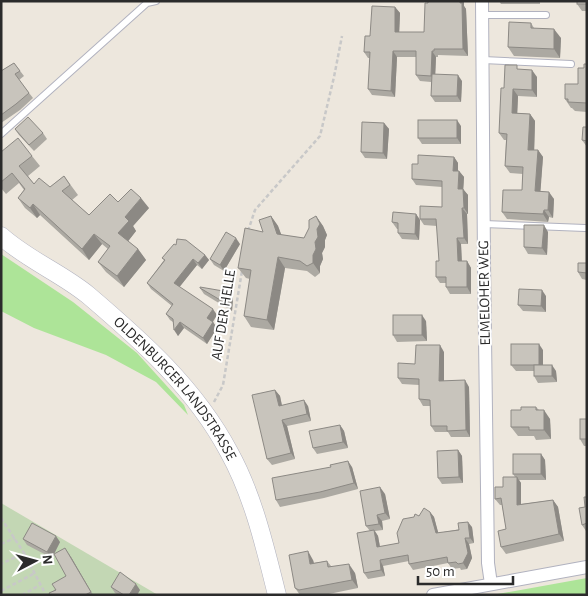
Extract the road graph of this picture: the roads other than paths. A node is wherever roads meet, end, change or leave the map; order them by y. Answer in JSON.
{"nodes":[{"id":1,"x":156,"y":1,"type":"edge"},
{"id":2,"x":482,"y":1,"type":"edge"},
{"id":3,"x":482,"y":15,"type":"junction"},
{"id":4,"x":546,"y":15,"type":"dead end"},
{"id":5,"x":483,"y":60,"type":"junction"},
{"id":6,"x":571,"y":64,"type":"dead end"},
{"id":7,"x":1,"y":134,"type":"edge"},
{"id":8,"x":484,"y":224,"type":"junction"},
{"id":9,"x":585,"y":228,"type":"dead end"},
{"id":10,"x":1,"y":236,"type":"edge"},
{"id":11,"x":587,"y":567,"type":"edge"},
{"id":12,"x":491,"y":584,"type":"junction"},
{"id":13,"x":277,"y":595,"type":"edge"},
{"id":14,"x":433,"y":595,"type":"edge"}],
"edges":[{"from":1,"to":7,"type":"lane"},
{"from":2,"to":3,"type":"street","name":"ELMELOHER WEG"},
{"from":3,"to":4,"type":"lane"},
{"from":3,"to":5,"type":"street","name":"ELMELOHER WEG"},
{"from":5,"to":6,"type":"lane"},
{"from":5,"to":8,"type":"street","name":"ELMELOHER WEG"},
{"from":8,"to":9,"type":"lane"},
{"from":8,"to":12,"type":"street","name":"ELMELOHER WEG"},
{"from":10,"to":13,"type":"main road","name":"OLDENBURGER LANDSTRASSE"},
{"from":11,"to":12,"type":"street"},
{"from":12,"to":14,"type":"street"}]}
